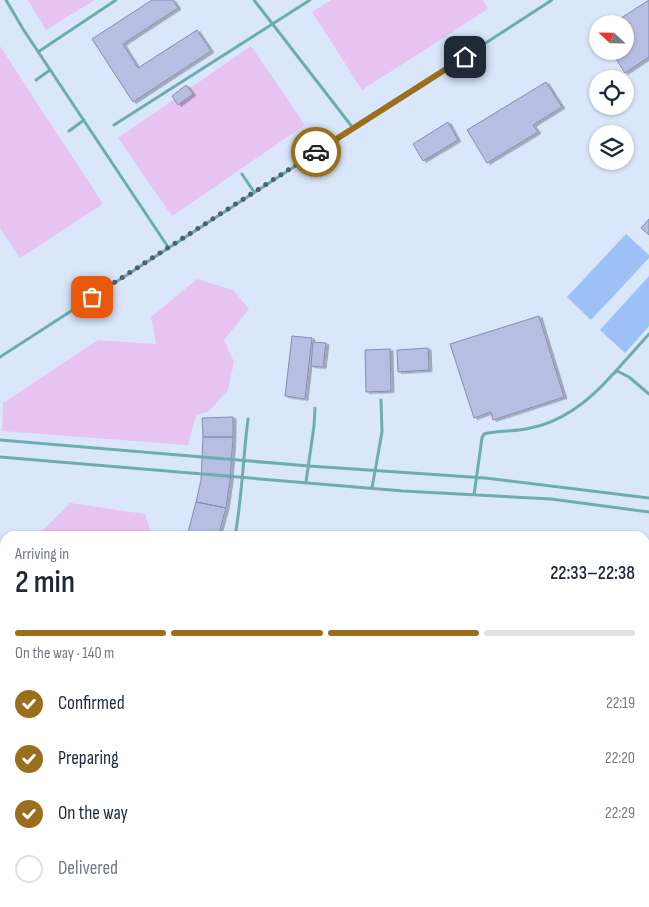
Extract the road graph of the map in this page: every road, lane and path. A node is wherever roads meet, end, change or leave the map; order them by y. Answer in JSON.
{"nodes":[{"id":1,"x":6,"y":0,"type":"edge"},
{"id":2,"x":116,"y":0,"type":"edge"},
{"id":3,"x":254,"y":0,"type":"edge"},
{"id":4,"x":310,"y":0,"type":"edge"},
{"id":5,"x":552,"y":0,"type":"edge"},
{"id":6,"x":272,"y":24,"type":"junction"},
{"id":7,"x":38,"y":52,"type":"junction"},
{"id":8,"x":50,"y":70,"type":"junction"},
{"id":9,"x":36,"y":80,"type":"dead end"},
{"id":10,"x":84,"y":120,"type":"junction"},
{"id":11,"x":114,"y":125,"type":"dead end"},
{"id":12,"x":353,"y":128,"type":"junction"},
{"id":13,"x":69,"y":131,"type":"dead end"},
{"id":14,"x":242,"y":174,"type":"dead end"},
{"id":15,"x":254,"y":192,"type":"junction"},
{"id":16,"x":168,"y":247,"type":"junction"},
{"id":17,"x":649,"y":334,"type":"edge"},
{"id":18,"x":0,"y":357,"type":"edge"},
{"id":19,"x":613,"y":374,"type":"junction"},
{"id":20,"x":649,"y":394,"type":"edge"},
{"id":21,"x":381,"y":400,"type":"dead end"},
{"id":22,"x":315,"y":408,"type":"dead end"},
{"id":23,"x":248,"y":419,"type":"dead end"},
{"id":24,"x":0,"y":440,"type":"edge"},
{"id":25,"x":0,"y":457,"type":"edge"},
{"id":26,"x":243,"y":459,"type":"junction"},
{"id":27,"x":309,"y":466,"type":"junction"},
{"id":28,"x":376,"y":470,"type":"junction"},
{"id":29,"x":242,"y":477,"type":"junction"},
{"id":30,"x":477,"y":477,"type":"junction"},
{"id":31,"x":306,"y":482,"type":"junction"},
{"id":32,"x":372,"y":488,"type":"junction"},
{"id":33,"x":474,"y":495,"type":"junction"},
{"id":34,"x":649,"y":498,"type":"edge"},
{"id":35,"x":649,"y":512,"type":"edge"},
{"id":36,"x":236,"y":531,"type":"edge"}],
"edges":[{"from":1,"to":7,"type":"lane"},
{"from":2,"to":7,"type":"lane"},
{"from":3,"to":6,"type":"lane"},
{"from":4,"to":6,"type":"lane"},
{"from":5,"to":12,"type":"lane"},
{"from":6,"to":11,"type":"lane"},
{"from":6,"to":12,"type":"lane"},
{"from":7,"to":8,"type":"lane"},
{"from":8,"to":9,"type":"lane"},
{"from":8,"to":10,"type":"lane"},
{"from":10,"to":13,"type":"lane"},
{"from":10,"to":16,"type":"lane"},
{"from":12,"to":15,"type":"lane"},
{"from":14,"to":15,"type":"lane"},
{"from":15,"to":16,"type":"lane"},
{"from":16,"to":18,"type":"lane"},
{"from":17,"to":19,"type":"lane"},
{"from":19,"to":20,"type":"lane"},
{"from":19,"to":30,"type":"lane"},
{"from":21,"to":28,"type":"lane"},
{"from":22,"to":27,"type":"lane"},
{"from":23,"to":26,"type":"lane"},
{"from":24,"to":26,"type":"lane"},
{"from":25,"to":29,"type":"lane"},
{"from":26,"to":27,"type":"lane"},
{"from":26,"to":29,"type":"lane"},
{"from":27,"to":28,"type":"lane"},
{"from":27,"to":31,"type":"lane"},
{"from":28,"to":30,"type":"lane"},
{"from":28,"to":32,"type":"lane"},
{"from":29,"to":31,"type":"lane"},
{"from":29,"to":36,"type":"lane"},
{"from":30,"to":33,"type":"lane"},
{"from":30,"to":34,"type":"lane"},
{"from":31,"to":32,"type":"lane"},
{"from":32,"to":33,"type":"lane"},
{"from":33,"to":35,"type":"lane"}]}
